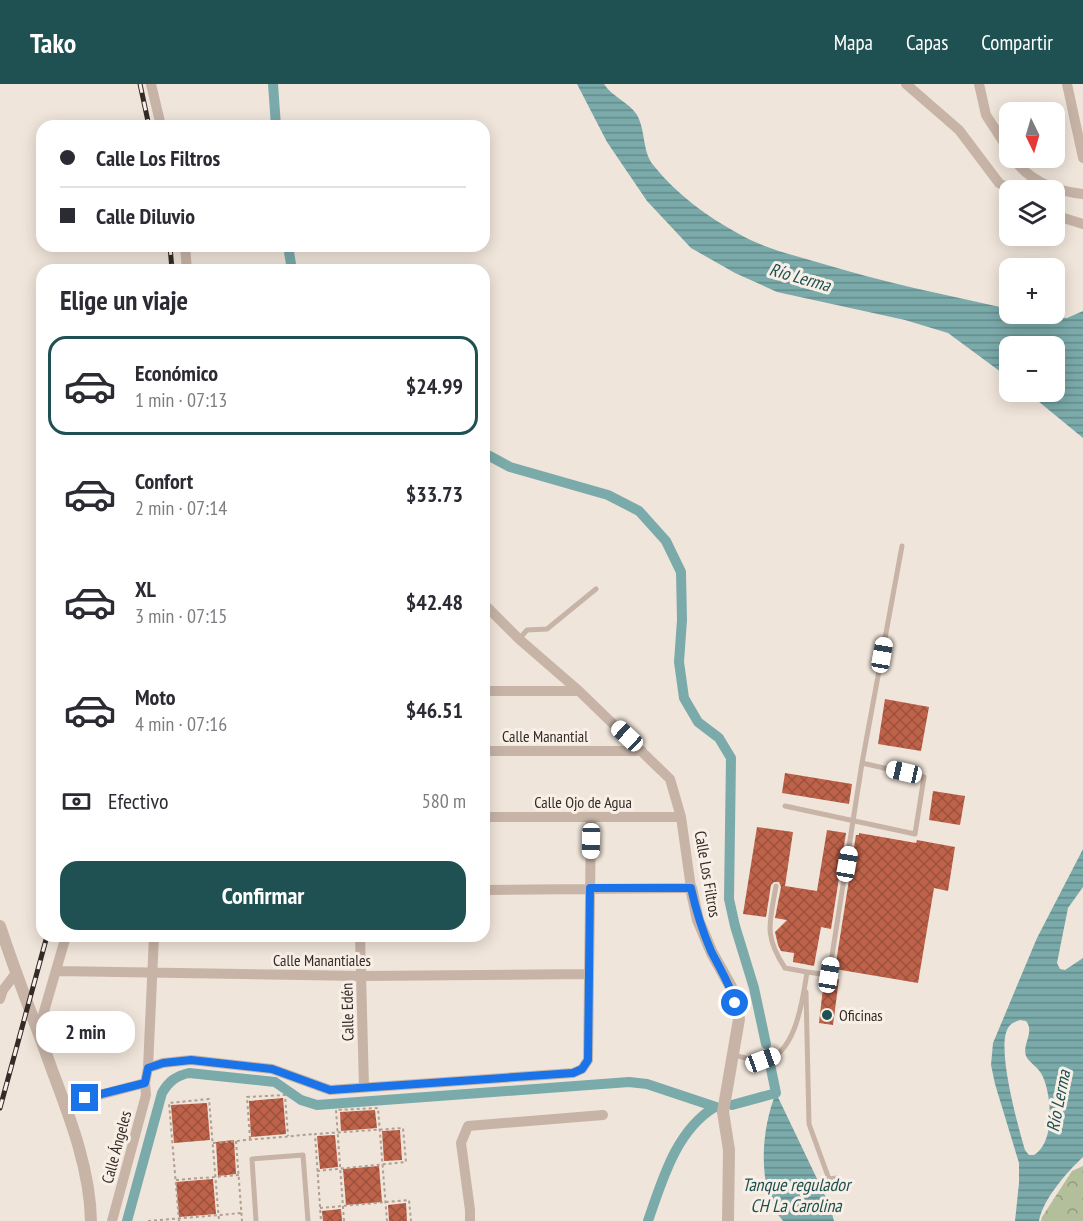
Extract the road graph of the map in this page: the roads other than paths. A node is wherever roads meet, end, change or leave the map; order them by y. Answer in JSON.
{"nodes":[{"id":1,"x":151,"y":84,"type":"edge"},
{"id":2,"x":906,"y":84,"type":"edge"},
{"id":3,"x":979,"y":84,"type":"edge"},
{"id":4,"x":1067,"y":84,"type":"edge"},
{"id":5,"x":160,"y":120,"type":"edge"},
{"id":6,"x":999,"y":136,"type":"edge"},
{"id":7,"x":1081,"y":139,"type":"edge"},
{"id":8,"x":1083,"y":158,"type":"edge"},
{"id":9,"x":1020,"y":168,"type":"edge"},
{"id":10,"x":999,"y":183,"type":"edge"},
{"id":11,"x":1083,"y":194,"type":"edge"},
{"id":12,"x":1065,"y":218,"type":"edge"},
{"id":13,"x":1083,"y":224,"type":"edge"},
{"id":14,"x":902,"y":546,"type":"dead end"},
{"id":15,"x":597,"y":589,"type":"dead end"},
{"id":16,"x":490,"y":610,"type":"edge"},
{"id":17,"x":496,"y":617,"type":"junction"},
{"id":18,"x":490,"y":618,"type":"edge"},
{"id":19,"x":519,"y":639,"type":"junction"},
{"id":20,"x":490,"y":691,"type":"edge"},
{"id":21,"x":579,"y":691,"type":"junction"},
{"id":22,"x":490,"y":751,"type":"edge"},
{"id":23,"x":642,"y":751,"type":"junction"},
{"id":24,"x":862,"y":763,"type":"junction"},
{"id":25,"x":785,"y":806,"type":"dead end"},
{"id":26,"x":490,"y":817,"type":"edge"},
{"id":27,"x":591,"y":817,"type":"junction"},
{"id":28,"x":681,"y":817,"type":"junction"},
{"id":29,"x":855,"y":820,"type":"junction"},
{"id":30,"x":776,"y":886,"type":"dead end"},
{"id":31,"x":590,"y":888,"type":"junction"},
{"id":32,"x":691,"y":888,"type":"junction"},
{"id":33,"x":490,"y":890,"type":"edge"},
{"id":34,"x":0,"y":926,"type":"edge"},
{"id":35,"x":64,"y":942,"type":"edge"},
{"id":36,"x":154,"y":942,"type":"edge"},
{"id":37,"x":360,"y":942,"type":"edge"},
{"id":38,"x":4,"y":950,"type":"edge"},
{"id":39,"x":56,"y":971,"type":"junction"},
{"id":40,"x":807,"y":972,"type":"junction"},
{"id":41,"x":16,"y":973,"type":"junction"},
{"id":42,"x":153,"y":974,"type":"junction"},
{"id":43,"x":589,"y":974,"type":"junction"},
{"id":44,"x":361,"y":976,"type":"junction"},
{"id":45,"x":805,"y":981,"type":"junction"},
{"id":46,"x":0,"y":999,"type":"edge"},
{"id":47,"x":38,"y":1032,"type":"junction"},
{"id":48,"x":734,"y":1055,"type":"junction"},
{"id":49,"x":148,"y":1068,"type":"junction"},
{"id":50,"x":145,"y":1083,"type":"junction"},
{"id":51,"x":363,"y":1087,"type":"junction"},
{"id":52,"x":65,"y":1104,"type":"junction"},
{"id":53,"x":603,"y":1115,"type":"dead end"},
{"id":54,"x":837,"y":1178,"type":"dead end"},
{"id":55,"x":91,"y":1221,"type":"edge"},
{"id":56,"x":112,"y":1221,"type":"edge"},
{"id":57,"x":256,"y":1221,"type":"edge"},
{"id":58,"x":308,"y":1221,"type":"edge"},
{"id":59,"x":470,"y":1221,"type":"edge"},
{"id":60,"x":728,"y":1221,"type":"edge"}],
"edges":[{"from":1,"to":5,"type":"street"},
{"from":2,"to":10,"type":"street"},
{"from":3,"to":6,"type":"street"},
{"from":4,"to":7,"type":"street"},
{"from":7,"to":8,"type":"street"},
{"from":9,"to":11,"type":"street"},
{"from":12,"to":13,"type":"street"},
{"from":14,"to":24,"type":"lane"},
{"from":15,"to":19,"type":"lane"},
{"from":16,"to":17,"type":"street","name":"Calle Los Filtros"},
{"from":17,"to":18,"type":"street"},
{"from":17,"to":19,"type":"street","name":"Calle Los Filtros"},
{"from":19,"to":21,"type":"street","name":"Calle Los Filtros"},
{"from":20,"to":21,"type":"street"},
{"from":21,"to":23,"type":"street","name":"Calle Los Filtros"},
{"from":22,"to":23,"type":"street","name":"Calle Manantial"},
{"from":23,"to":28,"type":"street","name":"Calle Los Filtros"},
{"from":24,"to":29,"type":"lane"},
{"from":24,"to":29,"type":"lane"},
{"from":25,"to":29,"type":"lane"},
{"from":26,"to":27,"type":"street","name":"Calle Ojo de Agua"},
{"from":27,"to":28,"type":"street","name":"Calle Ojo de Agua"},
{"from":27,"to":31,"type":"street"},
{"from":28,"to":32,"type":"street","name":"Calle Los Filtros"},
{"from":29,"to":40,"type":"lane"},
{"from":30,"to":40,"type":"lane"},
{"from":31,"to":32,"type":"street"},
{"from":31,"to":33,"type":"street"},
{"from":31,"to":43,"type":"street"},
{"from":32,"to":48,"type":"street","name":"Calle Los Filtros"},
{"from":34,"to":38,"type":"street"},
{"from":35,"to":39,"type":"street"},
{"from":36,"to":42,"type":"street","name":"Calle Ángeles"},
{"from":37,"to":44,"type":"street","name":"Calle Edén"},
{"from":38,"to":41,"type":"street"},
{"from":39,"to":42,"type":"street","name":"Calle Manantiales"},
{"from":39,"to":47,"type":"street"},
{"from":40,"to":45,"type":"lane"},
{"from":41,"to":46,"type":"street"},
{"from":41,"to":47,"type":"street"},
{"from":42,"to":44,"type":"street","name":"Calle Manantiales"},
{"from":42,"to":49,"type":"street","name":"Calle Ángeles"},
{"from":43,"to":44,"type":"street","name":"Calle Manantiales"},
{"from":43,"to":51,"type":"street"},
{"from":44,"to":51,"type":"street","name":"Calle Edén"},
{"from":45,"to":48,"type":"lane"},
{"from":45,"to":54,"type":"lane"},
{"from":47,"to":52,"type":"street"},
{"from":48,"to":60,"type":"street","name":"Calle Los Filtros"},
{"from":49,"to":50,"type":"street","name":"Calle Ángeles"},
{"from":49,"to":51,"type":"street"},
{"from":50,"to":52,"type":"street"},
{"from":50,"to":56,"type":"street","name":"Calle Ángeles"},
{"from":52,"to":55,"type":"street"},
{"from":53,"to":59,"type":"street"},
{"from":57,"to":58,"type":"lane"}]}
